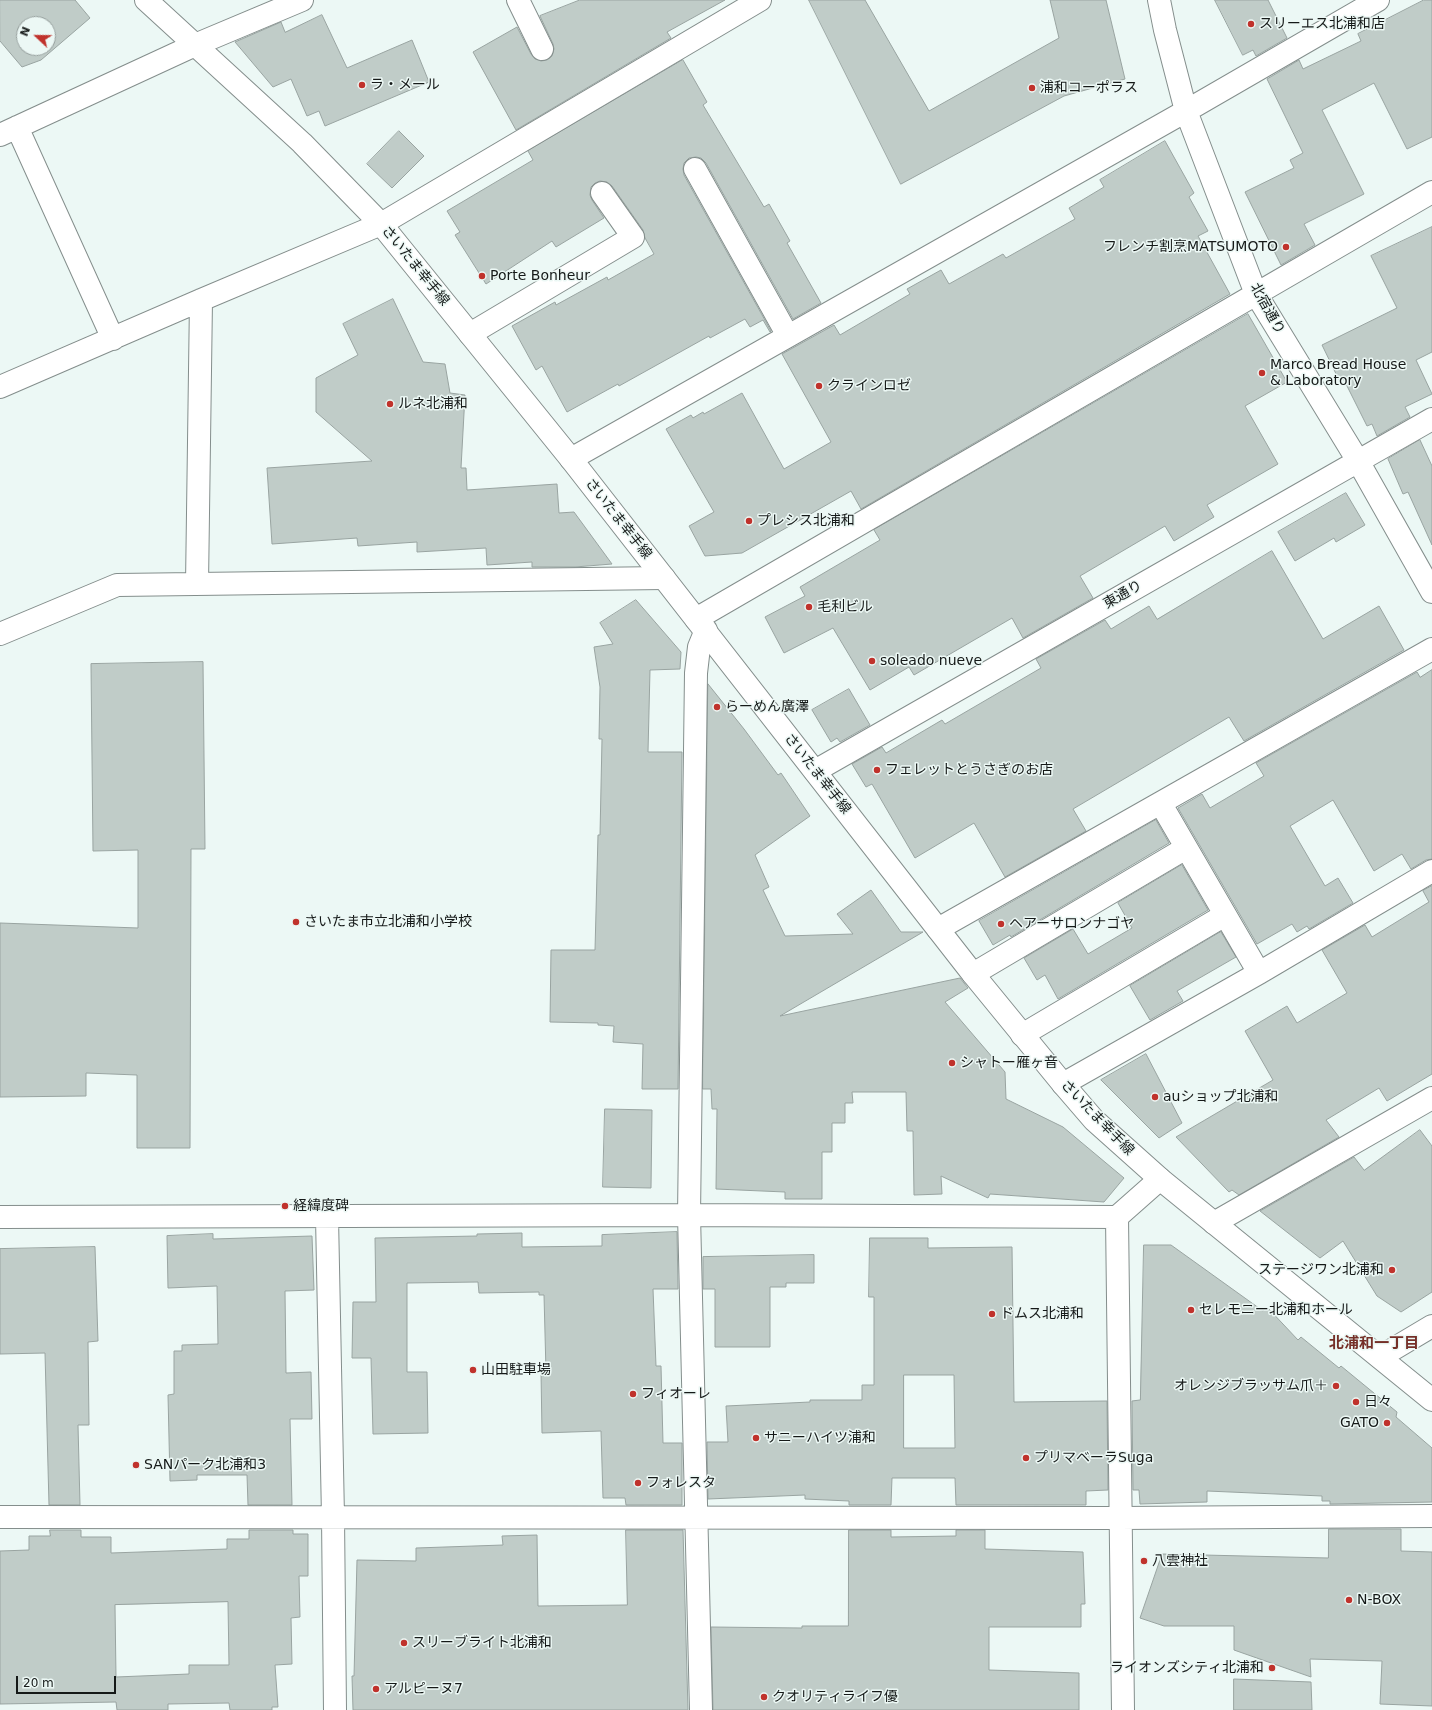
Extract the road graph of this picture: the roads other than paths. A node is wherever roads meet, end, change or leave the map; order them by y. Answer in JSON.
{"nodes":[{"id":1,"x":146,"y":0,"type":"edge"},
{"id":2,"x":302,"y":0,"type":"edge"},
{"id":3,"x":518,"y":0,"type":"edge"},
{"id":4,"x":760,"y":0,"type":"edge"},
{"id":5,"x":1159,"y":0,"type":"edge"},
{"id":6,"x":1378,"y":0,"type":"edge"},
{"id":7,"x":195,"y":45,"type":"junction"},
{"id":8,"x":542,"y":49,"type":"dead end"},
{"id":9,"x":1186,"y":111,"type":"junction"},
{"id":10,"x":9,"y":131,"type":"edge"},
{"id":11,"x":695,"y":169,"type":"dead end"},
{"id":12,"x":1432,"y":192,"type":"edge"},
{"id":13,"x":602,"y":193,"type":"dead end"},
{"id":14,"x":381,"y":224,"type":"junction"},
{"id":15,"x":1256,"y":294,"type":"junction"},
{"id":16,"x":201,"y":300,"type":"junction"},
{"id":17,"x":470,"y":334,"type":"junction"},
{"id":18,"x":788,"y":336,"type":"junction"},
{"id":19,"x":113,"y":339,"type":"junction"},
{"id":20,"x":0,"y":388,"type":"edge"},
{"id":21,"x":1432,"y":420,"type":"edge"},
{"id":22,"x":571,"y":459,"type":"junction"},
{"id":23,"x":1358,"y":461,"type":"junction"},
{"id":24,"x":664,"y":578,"type":"junction"},
{"id":25,"x":197,"y":584,"type":"junction"},
{"id":26,"x":1432,"y":592,"type":"edge"},
{"id":27,"x":701,"y":624,"type":"junction"},
{"id":28,"x":0,"y":634,"type":"edge"},
{"id":29,"x":1432,"y":649,"type":"edge"},
{"id":30,"x":815,"y":770,"type":"junction"},
{"id":31,"x":1161,"y":804,"type":"junction"},
{"id":32,"x":1186,"y":848,"type":"junction"},
{"id":33,"x":1432,"y":871,"type":"edge"},
{"id":34,"x":1225,"y":915,"type":"junction"},
{"id":35,"x":938,"y":930,"type":"junction"},
{"id":36,"x":1258,"y":973,"type":"junction"},
{"id":37,"x":973,"y":974,"type":"junction"},
{"id":38,"x":1022,"y":1035,"type":"junction"},
{"id":39,"x":1062,"y":1084,"type":"junction"},
{"id":40,"x":1432,"y":1098,"type":"edge"},
{"id":41,"x":1160,"y":1179,"type":"junction"},
{"id":42,"x":689,"y":1216,"type":"junction"},
{"id":43,"x":0,"y":1217,"type":"edge"},
{"id":44,"x":327,"y":1217,"type":"junction"},
{"id":45,"x":1117,"y":1217,"type":"junction"},
{"id":46,"x":1214,"y":1223,"type":"junction"},
{"id":47,"x":1432,"y":1326,"type":"edge"},
{"id":48,"x":1380,"y":1357,"type":"junction"},
{"id":49,"x":1432,"y":1400,"type":"edge"},
{"id":50,"x":1432,"y":1516,"type":"edge"},
{"id":51,"x":0,"y":1517,"type":"edge"},
{"id":52,"x":333,"y":1517,"type":"junction"},
{"id":53,"x":697,"y":1517,"type":"junction"},
{"id":54,"x":1120,"y":1518,"type":"junction"},
{"id":55,"x":335,"y":1710,"type":"edge"},
{"id":56,"x":700,"y":1710,"type":"edge"},
{"id":57,"x":1123,"y":1710,"type":"edge"}],
"edges":[{"from":1,"to":7,"type":"street","name":"さいたま幸手線"},
{"from":2,"to":7,"type":"street"},
{"from":3,"to":8,"type":"street"},
{"from":4,"to":14,"type":"street"},
{"from":5,"to":9,"type":"street","name":"北宿通り"},
{"from":6,"to":9,"type":"street"},
{"from":7,"to":10,"type":"street"},
{"from":7,"to":14,"type":"street","name":"さいたま幸手線"},
{"from":9,"to":15,"type":"street","name":"北宿通り"},
{"from":9,"to":18,"type":"street"},
{"from":10,"to":19,"type":"street"},
{"from":11,"to":18,"type":"street"},
{"from":12,"to":15,"type":"street"},
{"from":13,"to":17,"type":"street"},
{"from":14,"to":16,"type":"street"},
{"from":14,"to":17,"type":"street","name":"さいたま幸手線"},
{"from":15,"to":23,"type":"street","name":"北宿通り"},
{"from":15,"to":27,"type":"street"},
{"from":16,"to":19,"type":"street"},
{"from":16,"to":25,"type":"street"},
{"from":17,"to":22,"type":"street","name":"さいたま幸手線"},
{"from":18,"to":22,"type":"street"},
{"from":19,"to":20,"type":"street"},
{"from":21,"to":23,"type":"street","name":"東通り"},
{"from":22,"to":24,"type":"street","name":"さいたま幸手線"},
{"from":23,"to":26,"type":"street","name":"北宿通り"},
{"from":23,"to":30,"type":"street","name":"東通り"},
{"from":24,"to":25,"type":"street"},
{"from":24,"to":27,"type":"street","name":"さいたま幸手線"},
{"from":25,"to":28,"type":"street"},
{"from":27,"to":30,"type":"street","name":"さいたま幸手線"},
{"from":27,"to":42,"type":"street"},
{"from":29,"to":31,"type":"street"},
{"from":30,"to":35,"type":"street","name":"さいたま幸手線"},
{"from":31,"to":32,"type":"street"},
{"from":31,"to":35,"type":"street"},
{"from":32,"to":34,"type":"street"},
{"from":32,"to":37,"type":"street"},
{"from":33,"to":36,"type":"street"},
{"from":34,"to":36,"type":"street"},
{"from":34,"to":38,"type":"street"},
{"from":35,"to":37,"type":"street","name":"さいたま幸手線"},
{"from":36,"to":39,"type":"street"},
{"from":37,"to":38,"type":"street","name":"さいたま幸手線"},
{"from":38,"to":39,"type":"street","name":"さいたま幸手線"},
{"from":39,"to":41,"type":"street","name":"さいたま幸手線"},
{"from":40,"to":46,"type":"street"},
{"from":41,"to":45,"type":"street"},
{"from":41,"to":46,"type":"street","name":"さいたま幸手線"},
{"from":42,"to":44,"type":"street"},
{"from":42,"to":45,"type":"street"},
{"from":42,"to":53,"type":"street"},
{"from":43,"to":44,"type":"street"},
{"from":44,"to":52,"type":"street"},
{"from":45,"to":54,"type":"street"},
{"from":46,"to":48,"type":"street","name":"さいたま幸手線"},
{"from":47,"to":48,"type":"street"},
{"from":48,"to":49,"type":"street","name":"さいたま幸手線"},
{"from":50,"to":54,"type":"street"},
{"from":51,"to":52,"type":"street"},
{"from":52,"to":53,"type":"street"},
{"from":52,"to":55,"type":"street"},
{"from":53,"to":54,"type":"street"},
{"from":53,"to":56,"type":"street"},
{"from":54,"to":57,"type":"street"}]}
